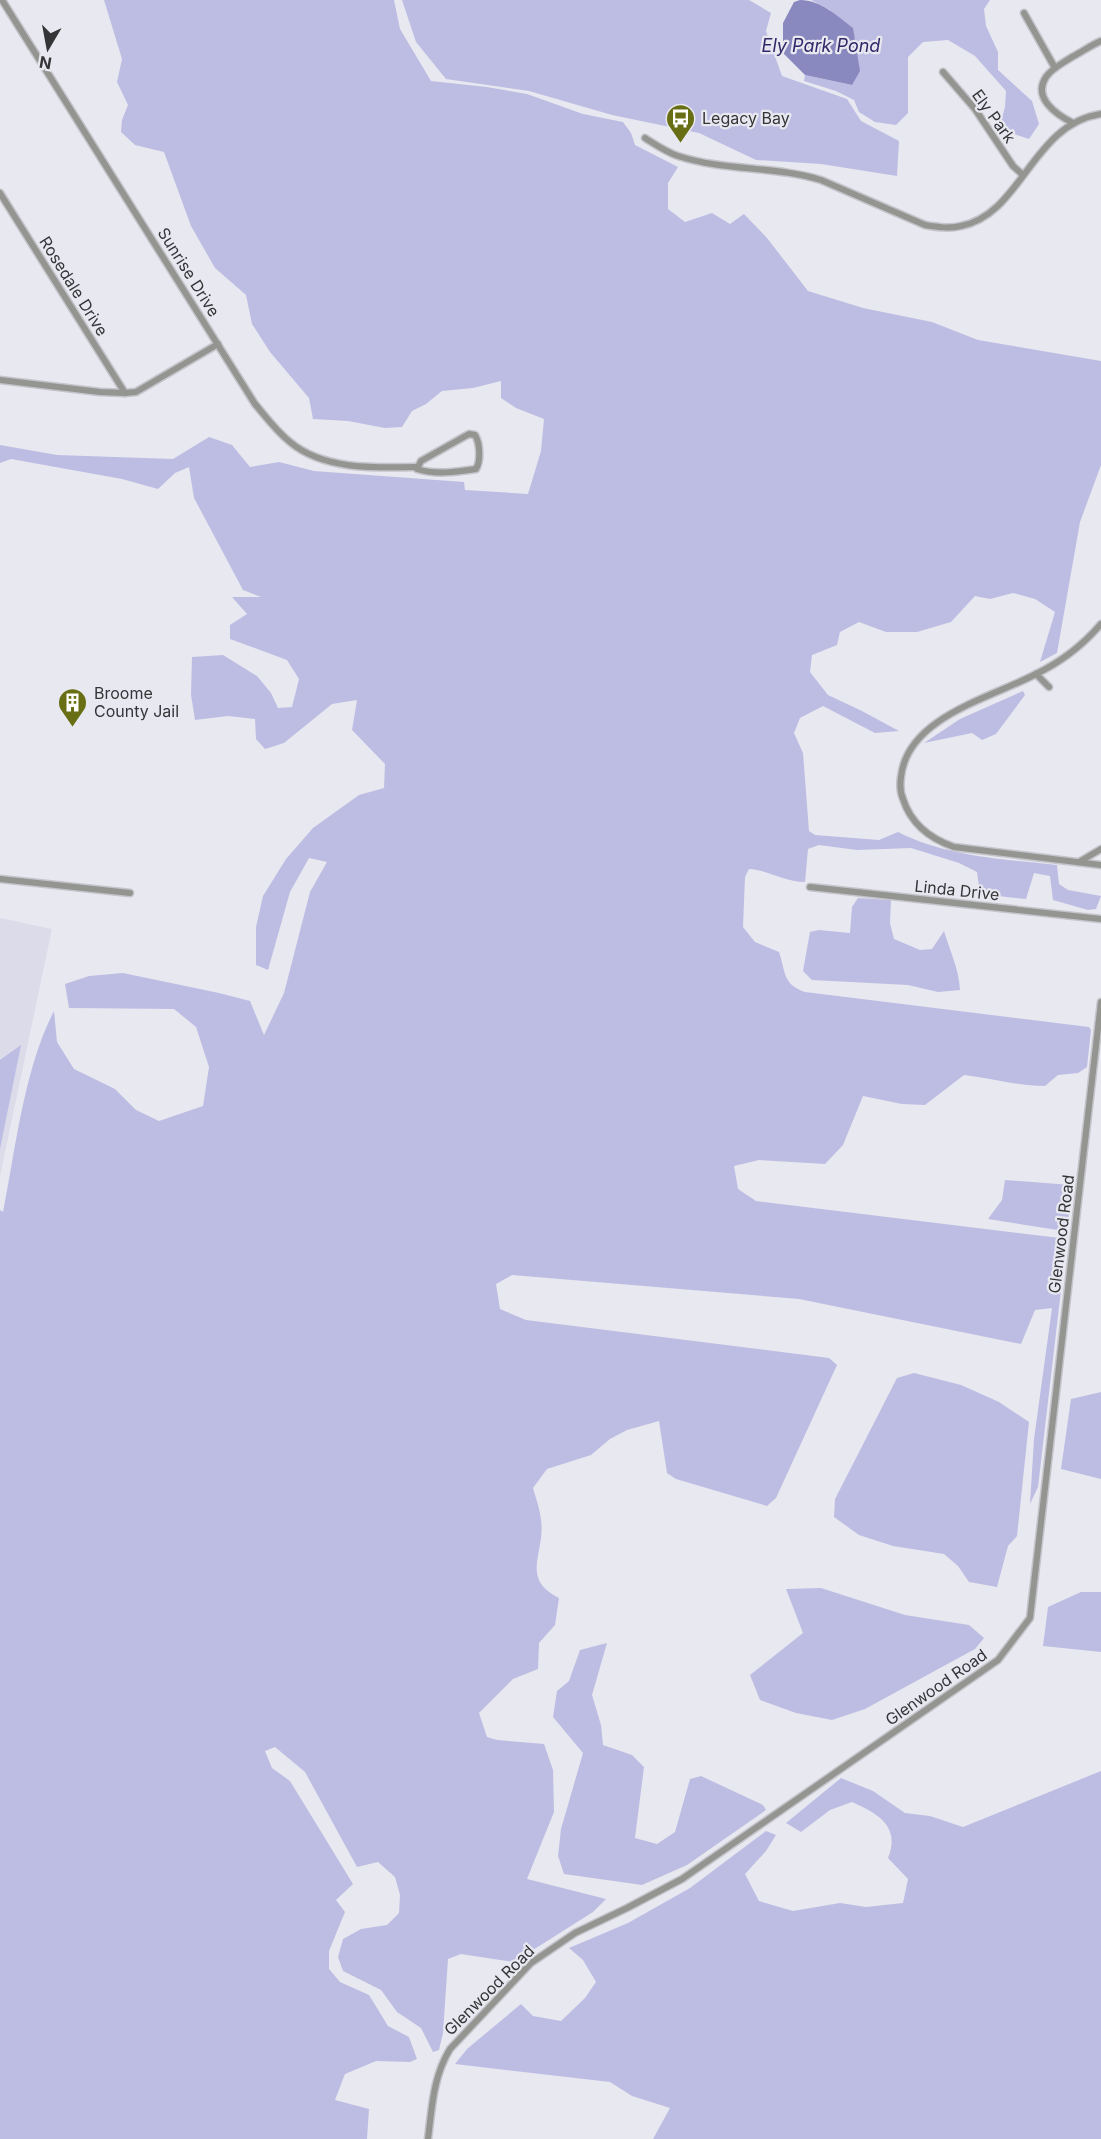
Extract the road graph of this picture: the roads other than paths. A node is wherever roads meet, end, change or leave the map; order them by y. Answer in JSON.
{"nodes":[{"id":1,"x":2,"y":0,"type":"edge"},
{"id":2,"x":1024,"y":14,"type":"dead end"},
{"id":3,"x":1101,"y":41,"type":"edge"},
{"id":4,"x":1055,"y":68,"type":"junction"},
{"id":5,"x":943,"y":72,"type":"dead end"},
{"id":6,"x":1101,"y":114,"type":"edge"},
{"id":7,"x":1073,"y":123,"type":"junction"},
{"id":8,"x":645,"y":138,"type":"dead end"},
{"id":9,"x":1023,"y":175,"type":"junction"},
{"id":10,"x":0,"y":193,"type":"edge"},
{"id":11,"x":218,"y":344,"type":"junction"},
{"id":12,"x":0,"y":380,"type":"edge"},
{"id":13,"x":125,"y":393,"type":"junction"},
{"id":14,"x":417,"y":467,"type":"junction"},
{"id":15,"x":1101,"y":624,"type":"edge"},
{"id":16,"x":1036,"y":674,"type":"junction"},
{"id":17,"x":1049,"y":687,"type":"dead end"},
{"id":18,"x":1101,"y":849,"type":"edge"},
{"id":19,"x":1079,"y":862,"type":"junction"},
{"id":20,"x":1101,"y":865,"type":"edge"},
{"id":21,"x":0,"y":879,"type":"edge"},
{"id":22,"x":810,"y":887,"type":"dead end"},
{"id":23,"x":130,"y":893,"type":"dead end"},
{"id":24,"x":1101,"y":920,"type":"edge"},
{"id":25,"x":1101,"y":1002,"type":"edge"},
{"id":26,"x":428,"y":2139,"type":"edge"}],
"edges":[{"from":1,"to":11,"type":"street","name":"Sunrise Drive"},
{"from":2,"to":4,"type":"street"},
{"from":3,"to":4,"type":"street"},
{"from":4,"to":7,"type":"street"},
{"from":5,"to":9,"type":"street","name":"Ely Park"},
{"from":6,"to":7,"type":"street"},
{"from":7,"to":9,"type":"street"},
{"from":8,"to":9,"type":"street"},
{"from":10,"to":13,"type":"street","name":"Rosedale Drive"},
{"from":11,"to":13,"type":"street"},
{"from":11,"to":14,"type":"street","name":"Sunrise Drive"},
{"from":12,"to":13,"type":"street"},
{"from":14,"to":14,"type":"street","name":"Sunrise Drive"},
{"from":15,"to":16,"type":"street"},
{"from":16,"to":17,"type":"street"},
{"from":16,"to":19,"type":"street"},
{"from":18,"to":19,"type":"street"},
{"from":19,"to":20,"type":"street"},
{"from":21,"to":23,"type":"street"},
{"from":22,"to":24,"type":"street","name":"Linda Drive"},
{"from":25,"to":26,"type":"street","name":"Glenwood Road"}]}
